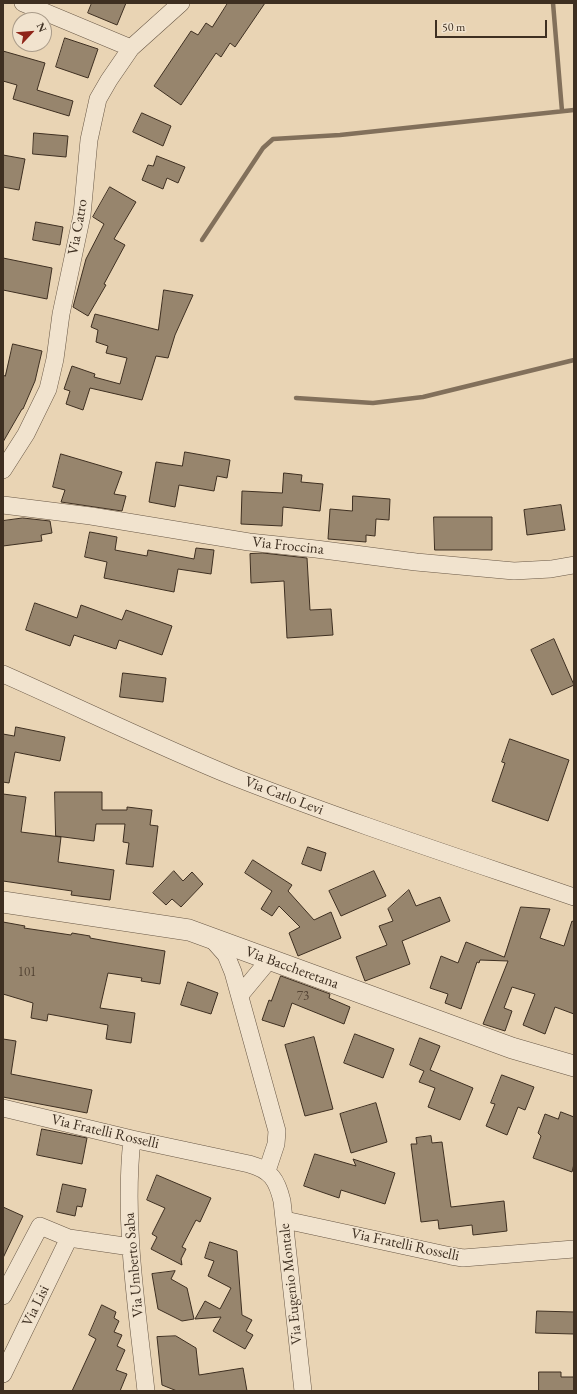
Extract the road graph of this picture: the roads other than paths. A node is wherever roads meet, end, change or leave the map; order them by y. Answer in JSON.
{"nodes":[{"id":1,"x":23,"y":3,"type":"edge"},
{"id":2,"x":181,"y":3,"type":"edge"},
{"id":3,"x":131,"y":48,"type":"junction"},
{"id":4,"x":3,"y":470,"type":"edge"},
{"id":5,"x":3,"y":505,"type":"edge"},
{"id":6,"x":574,"y":565,"type":"edge"},
{"id":7,"x":3,"y":674,"type":"edge"},
{"id":8,"x":574,"y":897,"type":"edge"},
{"id":9,"x":3,"y":902,"type":"edge"},
{"id":10,"x":211,"y":938,"type":"junction"},
{"id":11,"x":269,"y":960,"type":"junction"},
{"id":12,"x":240,"y":995,"type":"junction"},
{"id":13,"x":574,"y":1066,"type":"edge"},
{"id":14,"x":3,"y":1108,"type":"edge"},
{"id":15,"x":132,"y":1139,"type":"junction"},
{"id":16,"x":270,"y":1175,"type":"junction"},
{"id":17,"x":284,"y":1220,"type":"junction"},
{"id":18,"x":69,"y":1238,"type":"junction"},
{"id":19,"x":131,"y":1247,"type":"junction"},
{"id":20,"x":574,"y":1250,"type":"edge"},
{"id":21,"x":3,"y":1296,"type":"edge"},
{"id":22,"x":3,"y":1374,"type":"edge"},
{"id":23,"x":146,"y":1391,"type":"edge"},
{"id":24,"x":303,"y":1391,"type":"edge"}],
"edges":[{"from":1,"to":3,"type":"street"},
{"from":2,"to":3,"type":"street","name":"Via Catro"},
{"from":3,"to":4,"type":"street","name":"Via Catro"},
{"from":5,"to":6,"type":"street","name":"Via Froccina"},
{"from":7,"to":8,"type":"street","name":"Via Carlo Levi"},
{"from":9,"to":10,"type":"street","name":"Via Baccheretana"},
{"from":10,"to":11,"type":"street","name":"Via Baccheretana"},
{"from":10,"to":12,"type":"street"},
{"from":11,"to":12,"type":"street"},
{"from":11,"to":13,"type":"street","name":"Via Baccheretana"},
{"from":12,"to":16,"type":"street"},
{"from":14,"to":15,"type":"street","name":"Via Fratelli Rosselli"},
{"from":15,"to":16,"type":"street","name":"Via Fratelli Rosselli"},
{"from":15,"to":19,"type":"street","name":"Via Umberto Saba"},
{"from":16,"to":17,"type":"street","name":"Via Eugenio Montale"},
{"from":17,"to":20,"type":"street","name":"Via Fratelli Rosselli"},
{"from":17,"to":24,"type":"street","name":"Via Eugenio Montale"},
{"from":18,"to":19,"type":"street"},
{"from":18,"to":21,"type":"street"},
{"from":18,"to":22,"type":"street","name":"Via Lisi"},
{"from":19,"to":23,"type":"street","name":"Via Umberto Saba"}]}
